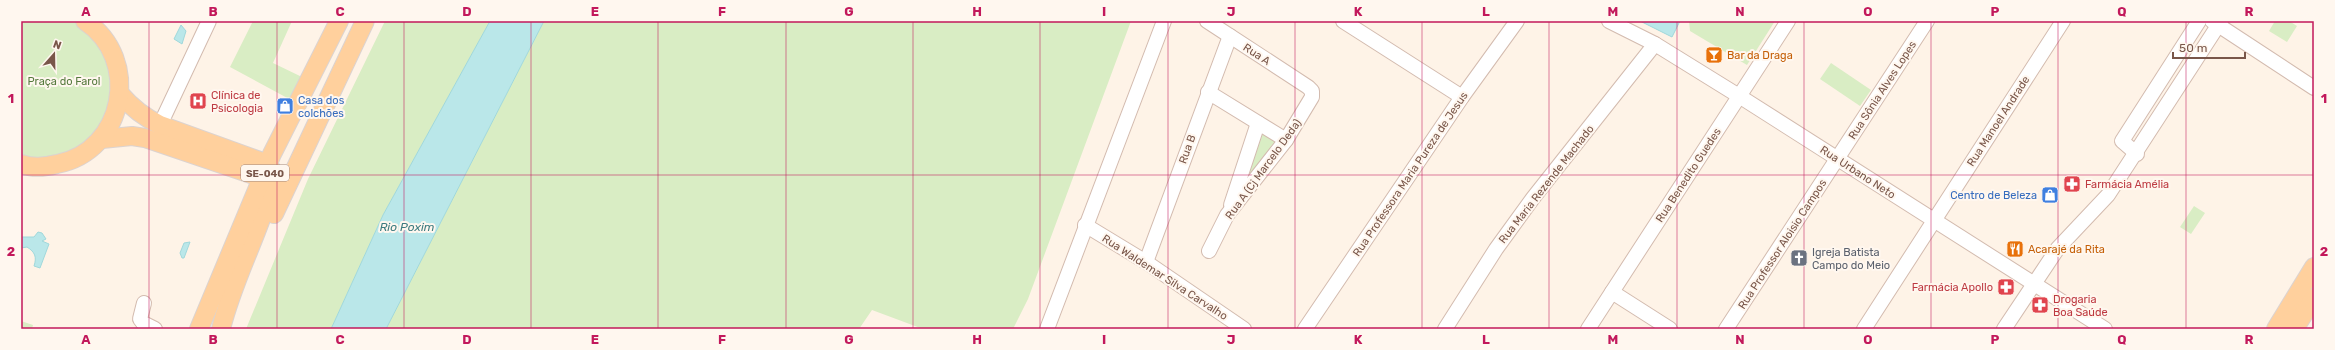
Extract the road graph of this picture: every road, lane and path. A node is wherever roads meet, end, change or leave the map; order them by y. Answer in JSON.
{"nodes":[{"id":1,"x":209,"y":21,"type":"edge"},
{"id":2,"x":339,"y":21,"type":"edge"},
{"id":3,"x":365,"y":21,"type":"edge"},
{"id":4,"x":1164,"y":21,"type":"edge"},
{"id":5,"x":1207,"y":21,"type":"edge"},
{"id":6,"x":1343,"y":21,"type":"edge"},
{"id":7,"x":1517,"y":21,"type":"edge"},
{"id":8,"x":1609,"y":21,"type":"edge"},
{"id":9,"x":1788,"y":21,"type":"edge"},
{"id":10,"x":1927,"y":21,"type":"edge"},
{"id":11,"x":2063,"y":21,"type":"edge"},
{"id":12,"x":2200,"y":21,"type":"edge"},
{"id":13,"x":87,"y":22,"type":"edge"},
{"id":14,"x":2218,"y":22,"type":"edge"},
{"id":15,"x":1230,"y":36,"type":"junction"},
{"id":16,"x":1655,"y":44,"type":"junction"},
{"id":17,"x":1308,"y":87,"type":"joint"},
{"id":18,"x":2314,"y":88,"type":"edge"},
{"id":19,"x":1208,"y":92,"type":"junction"},
{"id":20,"x":121,"y":95,"type":"junction"},
{"id":21,"x":1739,"y":96,"type":"junction"},
{"id":22,"x":1462,"y":97,"type":"junction"},
{"id":23,"x":1258,"y":123,"type":"junction"},
{"id":24,"x":160,"y":125,"type":"junction"},
{"id":25,"x":102,"y":139,"type":"junction"},
{"id":26,"x":1286,"y":140,"type":"junction"},
{"id":27,"x":2137,"y":154,"type":"junction"},
{"id":28,"x":1837,"y":158,"type":"junction"},
{"id":29,"x":299,"y":159,"type":"junction"},
{"id":30,"x":21,"y":164,"type":"edge"},
{"id":31,"x":268,"y":172,"type":"junction"},
{"id":32,"x":1227,"y":215,"type":"junction"},
{"id":33,"x":1934,"y":221,"type":"junction"},
{"id":34,"x":1085,"y":225,"type":"junction"},
{"id":35,"x":1209,"y":251,"type":"dead end"},
{"id":36,"x":1146,"y":262,"type":"junction"},
{"id":37,"x":2314,"y":267,"type":"edge"},
{"id":38,"x":2033,"y":284,"type":"junction"},
{"id":39,"x":1612,"y":292,"type":"junction"},
{"id":40,"x":2314,"y":298,"type":"edge"},
{"id":41,"x":142,"y":309,"type":"dead end"},
{"id":42,"x":155,"y":329,"type":"edge"},
{"id":43,"x":199,"y":329,"type":"edge"},
{"id":44,"x":221,"y":329,"type":"edge"},
{"id":45,"x":226,"y":329,"type":"edge"},
{"id":46,"x":1047,"y":329,"type":"edge"},
{"id":47,"x":1244,"y":329,"type":"edge"},
{"id":48,"x":1305,"y":329,"type":"edge"},
{"id":49,"x":1445,"y":329,"type":"edge"},
{"id":50,"x":1588,"y":329,"type":"edge"},
{"id":51,"x":1670,"y":329,"type":"edge"},
{"id":52,"x":1726,"y":329,"type":"edge"},
{"id":53,"x":1864,"y":329,"type":"edge"},
{"id":54,"x":2004,"y":329,"type":"edge"},
{"id":55,"x":2105,"y":329,"type":"edge"},
{"id":56,"x":2276,"y":329,"type":"edge"},
{"id":57,"x":2294,"y":329,"type":"edge"}],
"edges":[{"from":1,"to":24,"type":"street"},
{"from":2,"to":31,"type":"main road","number":"SE-040"},
{"from":3,"to":29,"type":"main road","number":"SE-040"},
{"from":4,"to":34,"type":"street"},
{"from":5,"to":15,"type":"street","name":"Rua A"},
{"from":6,"to":22,"type":"street"},
{"from":7,"to":22,"type":"street","name":"Rua Professora Maria Pureza de Jesus"},
{"from":8,"to":16,"type":"street","name":"Rua Urbano Neto"},
{"from":9,"to":21,"type":"street","name":"Rua Benedito Guedes"},
{"from":10,"to":28,"type":"street","name":"Rua Sônia Alves Lopes"},
{"from":11,"to":33,"type":"street","name":"Rua Manoel Andrade"},
{"from":12,"to":27,"type":"street"},
{"from":13,"to":20,"type":"main road"},
{"from":14,"to":18,"type":"street"},
{"from":14,"to":27,"type":"street"},
{"from":15,"to":17,"type":"street","name":"Rua A"},
{"from":15,"to":19,"type":"street","name":"Rua B"},
{"from":16,"to":21,"type":"street","name":"Rua Urbano Neto"},
{"from":16,"to":49,"type":"street","name":"Rua Maria Rezende Machado"},
{"from":17,"to":26,"type":"street","name":"Rua A (Cj Marcelo Deda)"},
{"from":19,"to":23,"type":"street"},
{"from":19,"to":36,"type":"street","name":"Rua B"},
{"from":20,"to":24,"type":"main road"},
{"from":20,"to":25,"type":"main road"},
{"from":21,"to":28,"type":"street","name":"Rua Urbano Neto"},
{"from":21,"to":39,"type":"street","name":"Rua Benedito Guedes"},
{"from":22,"to":48,"type":"street","name":"Rua Professora Maria Pureza de Jesus"},
{"from":23,"to":26,"type":"street"},
{"from":23,"to":32,"type":"street"},
{"from":24,"to":31,"type":"main road"},
{"from":25,"to":30,"type":"main road"},
{"from":25,"to":31,"type":"main road"},
{"from":26,"to":32,"type":"street","name":"Rua A (Cj Marcelo Deda)"},
{"from":27,"to":38,"type":"street"},
{"from":28,"to":33,"type":"street","name":"Rua Urbano Neto"},
{"from":28,"to":52,"type":"street","name":"Rua Professor Aloisio Campos"},
{"from":29,"to":31,"type":"main road"},
{"from":29,"to":45,"type":"main road","number":"SE-040"},
{"from":31,"to":43,"type":"main road","number":"SE-040"},
{"from":31,"to":44,"type":"main road"},
{"from":32,"to":35,"type":"street","name":"Rua A (Cj Marcelo Deda)"},
{"from":33,"to":38,"type":"street","name":"Rua Urbano Neto"},
{"from":33,"to":53,"type":"street","name":"Rua Manoel Andrade"},
{"from":34,"to":36,"type":"street","name":"Rua Waldemar Silva Carvalho"},
{"from":34,"to":46,"type":"street"},
{"from":36,"to":47,"type":"street","name":"Rua Waldemar Silva Carvalho"},
{"from":37,"to":56,"type":"main road"},
{"from":38,"to":54,"type":"street"},
{"from":38,"to":55,"type":"street","name":"Rua Urbano Neto"},
{"from":39,"to":50,"type":"street","name":"Rua Benedito Guedes"},
{"from":39,"to":51,"type":"street"},
{"from":40,"to":57,"type":"main road"},
{"from":41,"to":42,"type":"street"}]}
